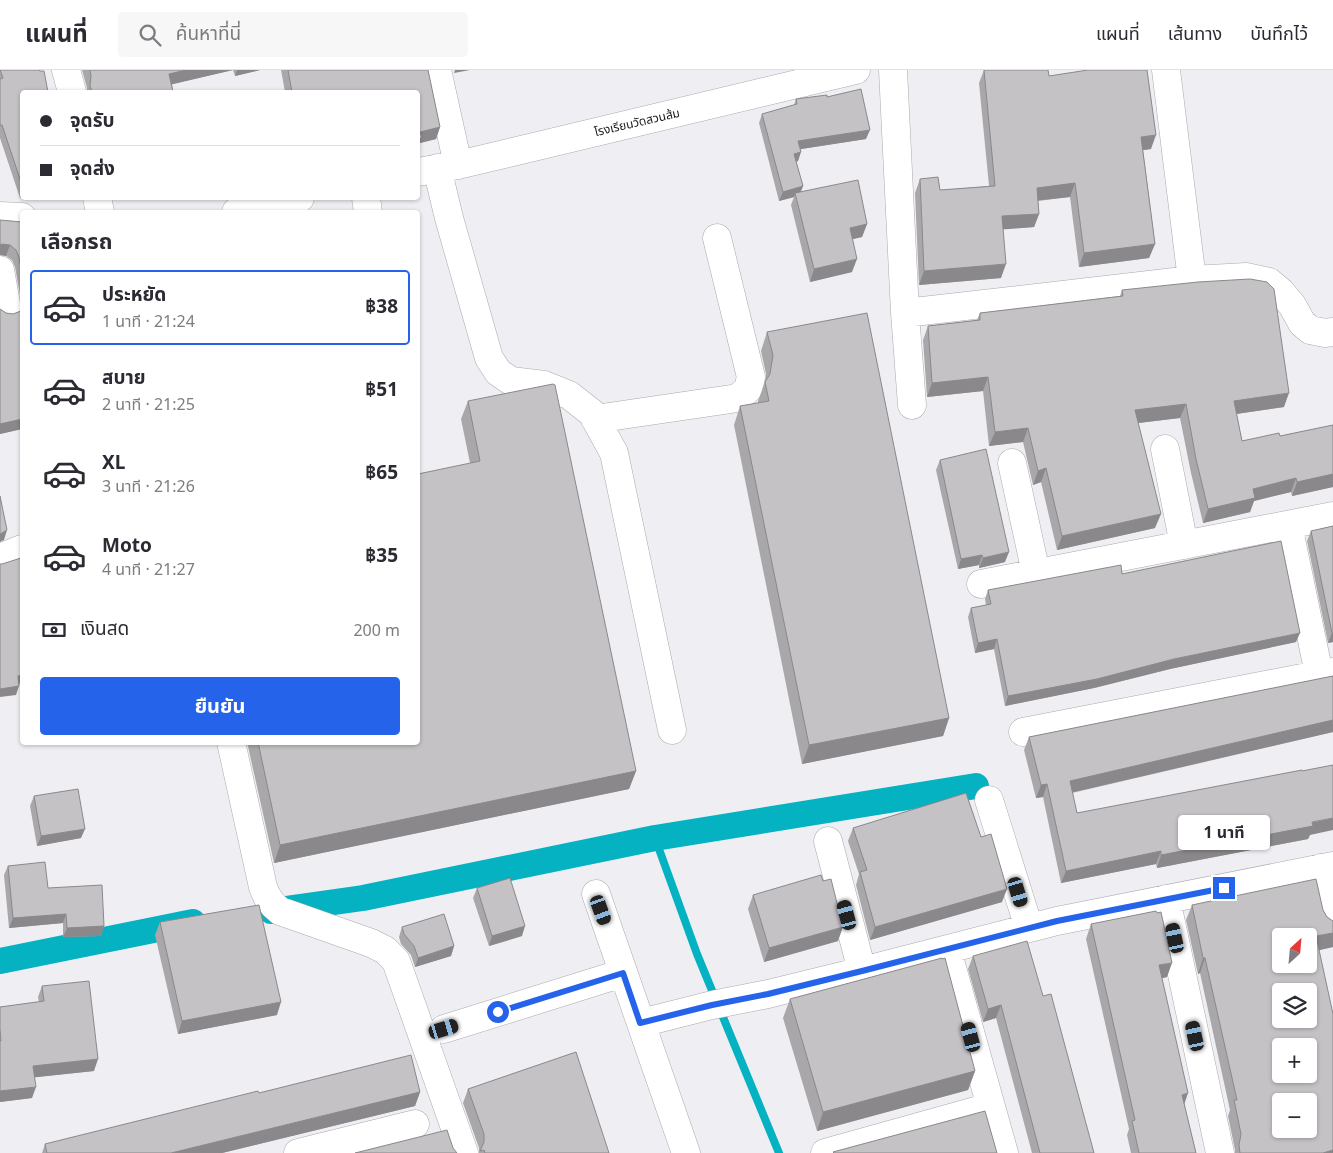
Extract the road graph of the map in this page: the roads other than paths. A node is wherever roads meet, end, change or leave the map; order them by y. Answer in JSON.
{"nodes":[{"id":1,"x":66,"y":70,"type":"edge"},
{"id":2,"x":438,"y":70,"type":"edge"},
{"id":3,"x":856,"y":70,"type":"edge"},
{"id":4,"x":893,"y":70,"type":"edge"},
{"id":5,"x":1166,"y":70,"type":"edge"},
{"id":6,"x":71,"y":90,"type":"edge"},
{"id":7,"x":438,"y":168,"type":"edge"},
{"id":8,"x":291,"y":200,"type":"edge"},
{"id":9,"x":245,"y":210,"type":"edge"},
{"id":10,"x":0,"y":216,"type":"edge"},
{"id":11,"x":20,"y":217,"type":"edge"},
{"id":12,"x":717,"y":238,"type":"dead end"},
{"id":13,"x":0,"y":270,"type":"edge"},
{"id":14,"x":1192,"y":280,"type":"junction"},
{"id":15,"x":8,"y":308,"type":"dead end"},
{"id":16,"x":904,"y":313,"type":"junction"},
{"id":17,"x":1333,"y":332,"type":"edge"},
{"id":18,"x":912,"y":405,"type":"dead end"},
{"id":19,"x":595,"y":419,"type":"junction"},
{"id":20,"x":1165,"y":449,"type":"dead end"},
{"id":21,"x":1012,"y":463,"type":"dead end"},
{"id":22,"x":1333,"y":516,"type":"edge"},
{"id":23,"x":1288,"y":525,"type":"junction"},
{"id":24,"x":1184,"y":545,"type":"junction"},
{"id":25,"x":20,"y":550,"type":"edge"},
{"id":26,"x":0,"y":558,"type":"edge"},
{"id":27,"x":1036,"y":573,"type":"junction"},
{"id":28,"x":981,"y":584,"type":"dead end"},
{"id":29,"x":1326,"y":673,"type":"edge"},
{"id":30,"x":672,"y":730,"type":"dead end"},
{"id":31,"x":1023,"y":732,"type":"dead end"},
{"id":32,"x":232,"y":745,"type":"edge"},
{"id":33,"x":990,"y":800,"type":"dead end"},
{"id":34,"x":828,"y":841,"type":"dead end"},
{"id":35,"x":1327,"y":867,"type":"edge"},
{"id":36,"x":596,"y":894,"type":"dead end"},
{"id":37,"x":1166,"y":899,"type":"junction"},
{"id":38,"x":1333,"y":922,"type":"edge"},
{"id":39,"x":1029,"y":928,"type":"junction"},
{"id":40,"x":947,"y":950,"type":"junction"},
{"id":41,"x":862,"y":971,"type":"junction"},
{"id":42,"x":623,"y":973,"type":"junction"},
{"id":43,"x":640,"y":1023,"type":"junction"},
{"id":44,"x":444,"y":1029,"type":"dead end"},
{"id":45,"x":990,"y":1107,"type":"junction"},
{"id":46,"x":416,"y":1124,"type":"dead end"},
{"id":47,"x":298,"y":1153,"type":"edge"},
{"id":48,"x":464,"y":1153,"type":"edge"},
{"id":49,"x":686,"y":1153,"type":"edge"},
{"id":50,"x":825,"y":1153,"type":"edge"},
{"id":51,"x":1004,"y":1153,"type":"edge"},
{"id":52,"x":1220,"y":1153,"type":"edge"}],
"edges":[{"from":1,"to":6,"type":"street"},
{"from":2,"to":7,"type":"street"},
{"from":3,"to":7,"type":"street","name":"โรงเรียนวัดสวนส้ม"},
{"from":4,"to":16,"type":"street"},
{"from":5,"to":14,"type":"street"},
{"from":7,"to":19,"type":"street"},
{"from":8,"to":9,"type":"street"},
{"from":10,"to":11,"type":"street"},
{"from":12,"to":19,"type":"street"},
{"from":13,"to":15,"type":"street"},
{"from":14,"to":16,"type":"street"},
{"from":14,"to":17,"type":"street"},
{"from":16,"to":18,"type":"street"},
{"from":19,"to":30,"type":"street"},
{"from":20,"to":24,"type":"street"},
{"from":21,"to":27,"type":"street"},
{"from":22,"to":23,"type":"street"},
{"from":23,"to":24,"type":"street"},
{"from":23,"to":29,"type":"street"},
{"from":24,"to":27,"type":"street"},
{"from":25,"to":26,"type":"street"},
{"from":27,"to":28,"type":"street"},
{"from":29,"to":31,"type":"street"},
{"from":32,"to":48,"type":"street"},
{"from":33,"to":39,"type":"street"},
{"from":34,"to":41,"type":"street"},
{"from":35,"to":37,"type":"street"},
{"from":35,"to":38,"type":"street"},
{"from":36,"to":42,"type":"street"},
{"from":37,"to":39,"type":"street"},
{"from":37,"to":52,"type":"street"},
{"from":39,"to":40,"type":"street"},
{"from":40,"to":41,"type":"street"},
{"from":40,"to":45,"type":"street"},
{"from":41,"to":43,"type":"street"},
{"from":42,"to":43,"type":"street"},
{"from":42,"to":44,"type":"street"},
{"from":43,"to":49,"type":"street"},
{"from":45,"to":50,"type":"street"},
{"from":45,"to":51,"type":"street"},
{"from":46,"to":47,"type":"street"}]}
